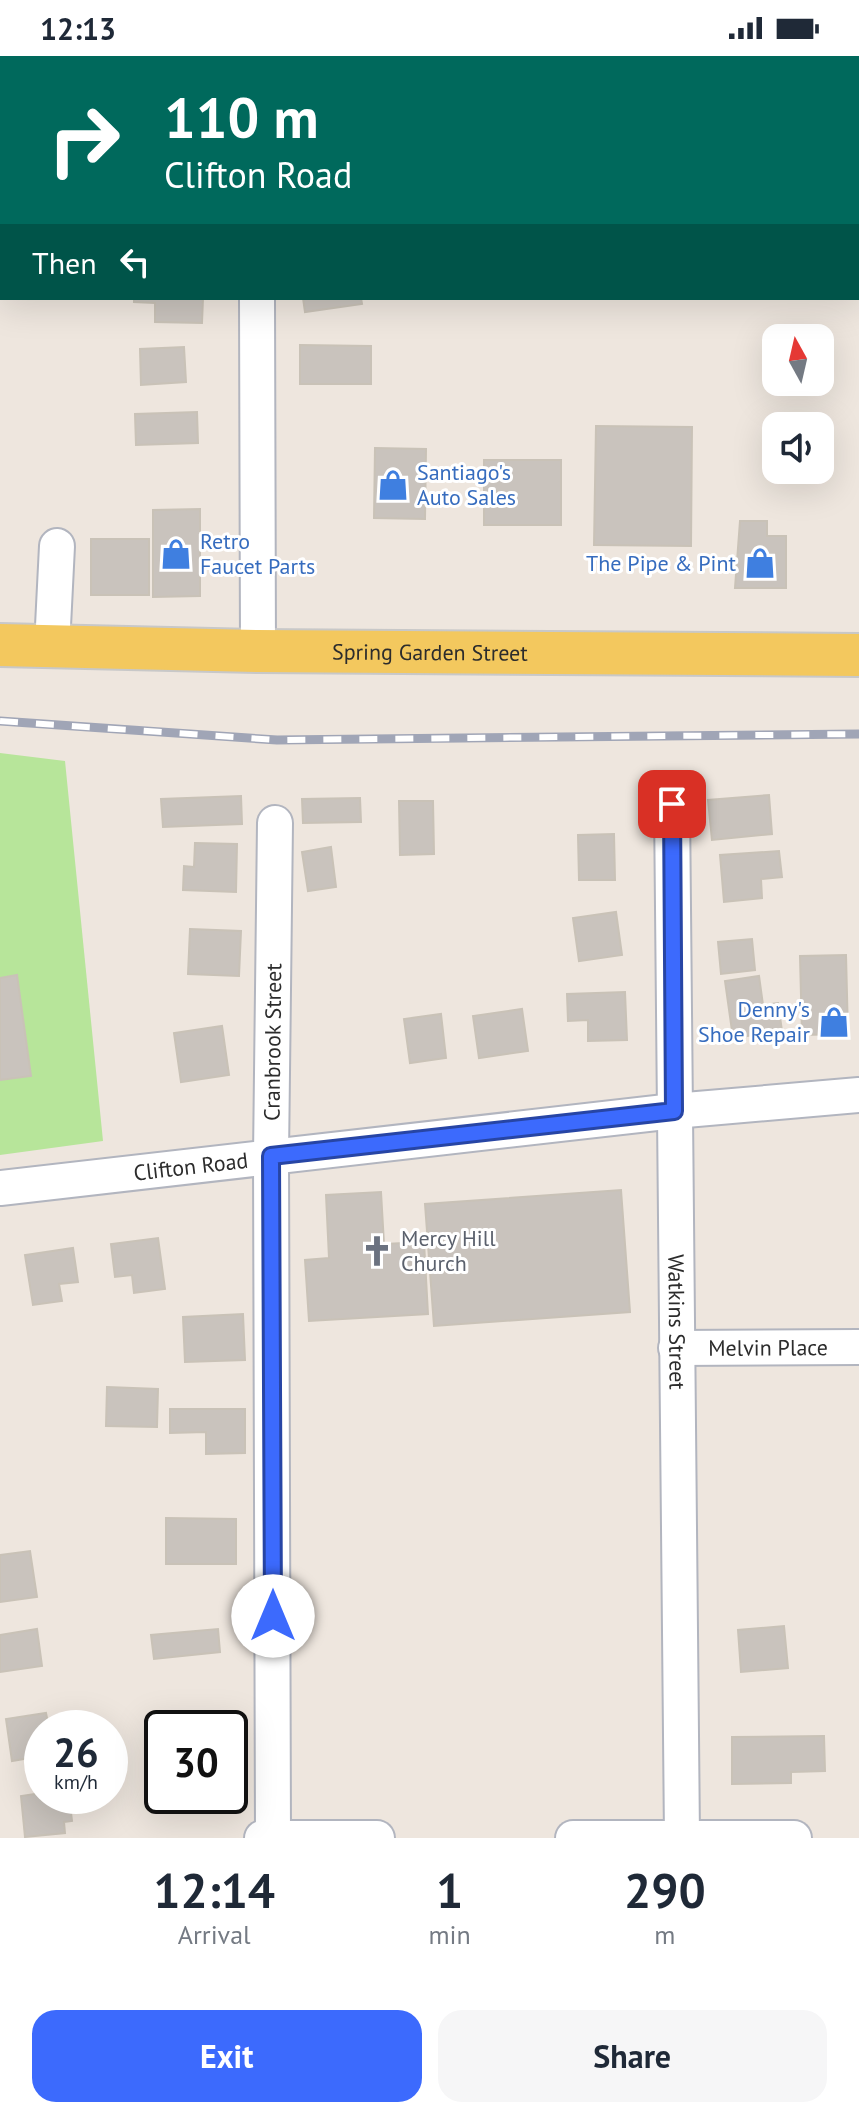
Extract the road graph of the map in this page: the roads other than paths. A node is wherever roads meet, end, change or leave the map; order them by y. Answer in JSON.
{"nodes":[{"id":1,"x":257,"y":300,"type":"edge"},
{"id":2,"x":57,"y":546,"type":"dead end"},
{"id":3,"x":0,"y":645,"type":"edge"},
{"id":4,"x":52,"y":646,"type":"junction"},
{"id":5,"x":258,"y":651,"type":"junction"},
{"id":6,"x":859,"y":655,"type":"edge"},
{"id":7,"x":672,"y":804,"type":"dead end"},
{"id":8,"x":275,"y":823,"type":"dead end"},
{"id":9,"x":859,"y":1095,"type":"edge"},
{"id":10,"x":674,"y":1111,"type":"junction"},
{"id":11,"x":271,"y":1156,"type":"junction"},
{"id":12,"x":0,"y":1188,"type":"edge"},
{"id":13,"x":859,"y":1347,"type":"edge"},
{"id":14,"x":676,"y":1348,"type":"junction"},
{"id":15,"x":682,"y":1837,"type":"edge"},
{"id":16,"x":269,"y":1838,"type":"edge"},
{"id":17,"x":377,"y":1838,"type":"edge"},
{"id":18,"x":573,"y":1838,"type":"edge"},
{"id":19,"x":794,"y":1838,"type":"edge"}],
"edges":[{"from":1,"to":5,"type":"street"},
{"from":2,"to":4,"type":"street"},
{"from":3,"to":4,"type":"main road","name":"Spring Garden Street"},
{"from":4,"to":5,"type":"main road","name":"Spring Garden Street"},
{"from":5,"to":6,"type":"main road","name":"Spring Garden Street"},
{"from":7,"to":10,"type":"street","name":"Watkins Street"},
{"from":8,"to":11,"type":"street","name":"Cranbrook Street"},
{"from":9,"to":10,"type":"street","name":"Clifton Road"},
{"from":10,"to":11,"type":"street","name":"Clifton Road"},
{"from":10,"to":14,"type":"street","name":"Watkins Street"},
{"from":11,"to":12,"type":"street","name":"Clifton Road"},
{"from":11,"to":16,"type":"street","name":"Cranbrook Street"},
{"from":13,"to":14,"type":"street","name":"Melvin Place"},
{"from":14,"to":15,"type":"street","name":"Watkins Street"},
{"from":15,"to":18,"type":"street"},
{"from":15,"to":19,"type":"street"},
{"from":16,"to":17,"type":"street"}]}
